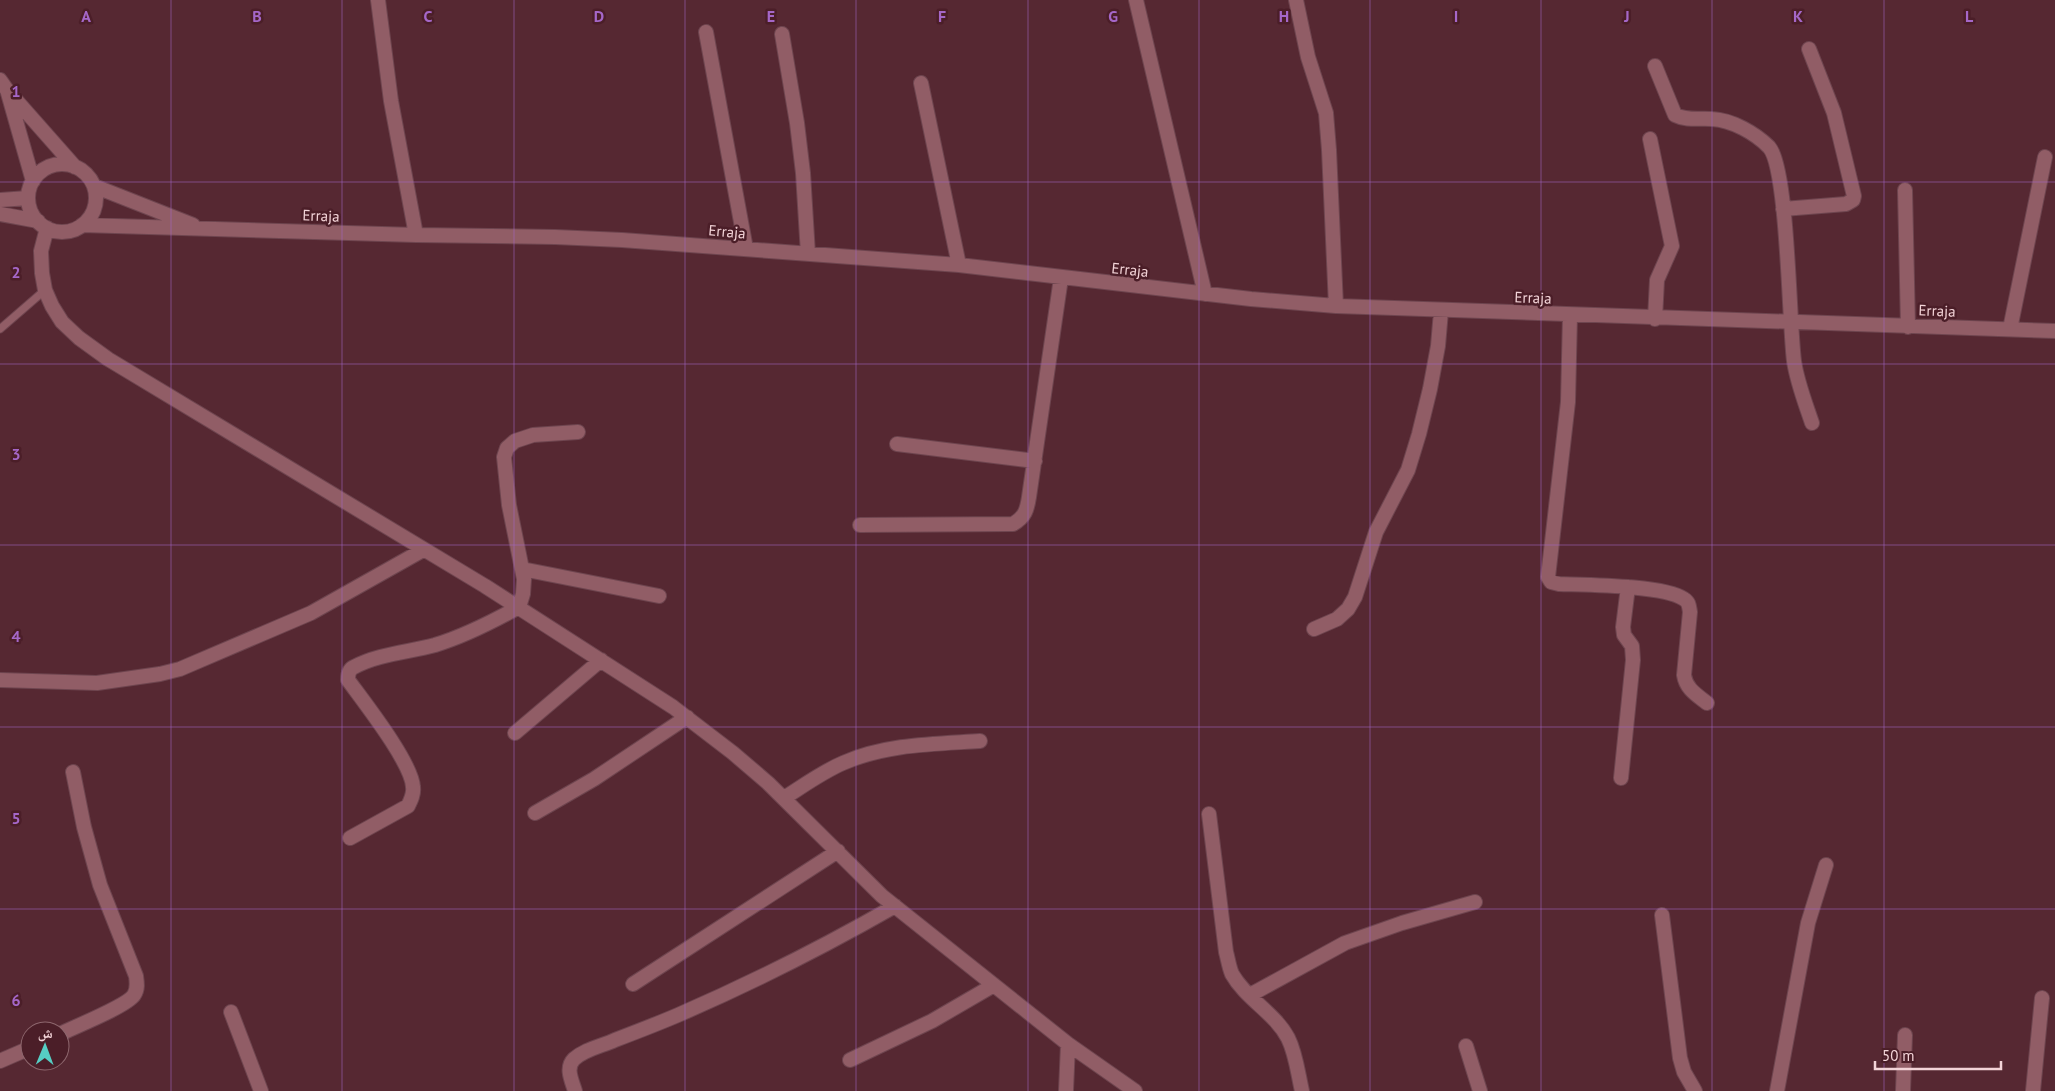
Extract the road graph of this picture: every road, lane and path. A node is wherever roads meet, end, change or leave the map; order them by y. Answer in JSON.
{"nodes":[{"id":1,"x":378,"y":0,"type":"edge"},
{"id":2,"x":1136,"y":0,"type":"edge"},
{"id":3,"x":1296,"y":0,"type":"edge"},
{"id":4,"x":706,"y":32,"type":"dead end"},
{"id":5,"x":782,"y":34,"type":"dead end"},
{"id":6,"x":1809,"y":49,"type":"dead end"},
{"id":7,"x":1655,"y":66,"type":"dead end"},
{"id":8,"x":921,"y":83,"type":"dead end"},
{"id":9,"x":3,"y":85,"type":"edge"},
{"id":10,"x":1650,"y":139,"type":"dead end"},
{"id":11,"x":2045,"y":158,"type":"dead end"},
{"id":12,"x":75,"y":166,"type":"junction"},
{"id":13,"x":33,"y":181,"type":"junction"},
{"id":14,"x":94,"y":186,"type":"junction"},
{"id":15,"x":1905,"y":190,"type":"dead end"},
{"id":16,"x":28,"y":198,"type":"junction"},
{"id":17,"x":0,"y":200,"type":"edge"},
{"id":18,"x":1782,"y":209,"type":"junction"},
{"id":19,"x":0,"y":214,"type":"edge"},
{"id":20,"x":42,"y":224,"type":"junction"},
{"id":21,"x":82,"y":225,"type":"junction"},
{"id":22,"x":203,"y":229,"type":"junction"},
{"id":23,"x":416,"y":235,"type":"junction"},
{"id":24,"x":746,"y":249,"type":"junction"},
{"id":25,"x":808,"y":254,"type":"junction"},
{"id":26,"x":959,"y":266,"type":"junction"},
{"id":27,"x":1060,"y":278,"type":"junction"},
{"id":28,"x":45,"y":290,"type":"junction"},
{"id":29,"x":1205,"y":294,"type":"junction"},
{"id":30,"x":1336,"y":306,"type":"junction"},
{"id":31,"x":1441,"y":311,"type":"junction"},
{"id":32,"x":1570,"y":315,"type":"junction"},
{"id":33,"x":1655,"y":318,"type":"junction"},
{"id":34,"x":1790,"y":323,"type":"junction"},
{"id":35,"x":1908,"y":327,"type":"junction"},
{"id":36,"x":0,"y":329,"type":"edge"},
{"id":37,"x":2010,"y":330,"type":"junction"},
{"id":38,"x":2055,"y":331,"type":"edge"},
{"id":39,"x":1812,"y":423,"type":"dead end"},
{"id":40,"x":578,"y":432,"type":"dead end"},
{"id":41,"x":897,"y":444,"type":"dead end"},
{"id":42,"x":1034,"y":461,"type":"junction"},
{"id":43,"x":860,"y":525,"type":"dead end"},
{"id":44,"x":423,"y":550,"type":"junction"},
{"id":45,"x":522,"y":569,"type":"junction"},
{"id":46,"x":1628,"y":587,"type":"junction"},
{"id":47,"x":659,"y":596,"type":"dead end"},
{"id":48,"x":519,"y":607,"type":"junction"},
{"id":49,"x":1314,"y":629,"type":"dead end"},
{"id":50,"x":601,"y":660,"type":"junction"},
{"id":51,"x":0,"y":680,"type":"edge"},
{"id":52,"x":1707,"y":703,"type":"dead end"},
{"id":53,"x":687,"y":717,"type":"junction"},
{"id":54,"x":515,"y":733,"type":"dead end"},
{"id":55,"x":980,"y":741,"type":"dead end"},
{"id":56,"x":73,"y":772,"type":"dead end"},
{"id":57,"x":1622,"y":778,"type":"dead end"},
{"id":58,"x":784,"y":798,"type":"junction"},
{"id":59,"x":535,"y":812,"type":"dead end"},
{"id":60,"x":1209,"y":814,"type":"dead end"},
{"id":61,"x":350,"y":838,"type":"dead end"},
{"id":62,"x":838,"y":851,"type":"junction"},
{"id":63,"x":1826,"y":865,"type":"dead end"},
{"id":64,"x":1475,"y":902,"type":"dead end"},
{"id":65,"x":895,"y":906,"type":"junction"},
{"id":66,"x":1662,"y":914,"type":"dead end"},
{"id":67,"x":632,"y":984,"type":"dead end"},
{"id":68,"x":994,"y":985,"type":"junction"},
{"id":69,"x":1250,"y":995,"type":"junction"},
{"id":70,"x":2042,"y":998,"type":"dead end"},
{"id":71,"x":231,"y":1012,"type":"dead end"},
{"id":72,"x":70,"y":1029,"type":"edge"},
{"id":73,"x":1904,"y":1035,"type":"dead end"},
{"id":74,"x":1068,"y":1044,"type":"junction"},
{"id":75,"x":1466,"y":1046,"type":"dead end"},
{"id":76,"x":20,"y":1052,"type":"edge"},
{"id":77,"x":850,"y":1060,"type":"dead end"},
{"id":78,"x":0,"y":1061,"type":"edge"},
{"id":79,"x":261,"y":1091,"type":"edge"},
{"id":80,"x":575,"y":1091,"type":"edge"},
{"id":81,"x":1066,"y":1091,"type":"edge"},
{"id":82,"x":1135,"y":1091,"type":"edge"},
{"id":83,"x":1302,"y":1091,"type":"edge"},
{"id":84,"x":1480,"y":1091,"type":"edge"},
{"id":85,"x":1695,"y":1091,"type":"edge"},
{"id":86,"x":1777,"y":1091,"type":"edge"},
{"id":87,"x":1903,"y":1091,"type":"edge"},
{"id":88,"x":2033,"y":1091,"type":"edge"}],
"edges":[{"from":1,"to":23,"type":"street"},
{"from":2,"to":29,"type":"street"},
{"from":3,"to":30,"type":"street"},
{"from":4,"to":24,"type":"street"},
{"from":5,"to":25,"type":"street"},
{"from":6,"to":18,"type":"street"},
{"from":7,"to":18,"type":"street"},
{"from":8,"to":26,"type":"street"},
{"from":9,"to":12,"type":"street"},
{"from":9,"to":13,"type":"street"},
{"from":10,"to":33,"type":"street"},
{"from":11,"to":37,"type":"street"},
{"from":12,"to":13,"type":"street"},
{"from":12,"to":14,"type":"street"},
{"from":13,"to":16,"type":"street"},
{"from":14,"to":21,"type":"street"},
{"from":14,"to":22,"type":"street","name":"Erraja"},
{"from":15,"to":35,"type":"street"},
{"from":16,"to":17,"type":"street"},
{"from":16,"to":20,"type":"street"},
{"from":18,"to":34,"type":"street"},
{"from":19,"to":20,"type":"street"},
{"from":20,"to":21,"type":"street"},
{"from":20,"to":28,"type":"street"},
{"from":21,"to":22,"type":"street","name":"Erraja"},
{"from":22,"to":23,"type":"street","name":"Erraja"},
{"from":23,"to":24,"type":"street","name":"Erraja"},
{"from":24,"to":25,"type":"street","name":"Erraja"},
{"from":25,"to":26,"type":"street","name":"Erraja"},
{"from":26,"to":27,"type":"street","name":"Erraja"},
{"from":27,"to":29,"type":"street","name":"Erraja"},
{"from":27,"to":42,"type":"street"},
{"from":28,"to":36,"type":"lane"},
{"from":28,"to":44,"type":"street"},
{"from":29,"to":30,"type":"street","name":"Erraja"},
{"from":30,"to":31,"type":"street","name":"Erraja"},
{"from":31,"to":32,"type":"street","name":"Erraja"},
{"from":31,"to":49,"type":"street"},
{"from":32,"to":33,"type":"street","name":"Erraja"},
{"from":32,"to":46,"type":"street"},
{"from":33,"to":34,"type":"street","name":"Erraja"},
{"from":34,"to":35,"type":"street","name":"Erraja"},
{"from":34,"to":39,"type":"street"},
{"from":35,"to":37,"type":"street","name":"Erraja"},
{"from":37,"to":38,"type":"street","name":"Erraja"},
{"from":40,"to":45,"type":"street"},
{"from":41,"to":42,"type":"street"},
{"from":42,"to":43,"type":"street"},
{"from":44,"to":48,"type":"street"},
{"from":44,"to":51,"type":"street"},
{"from":45,"to":47,"type":"street"},
{"from":45,"to":48,"type":"street"},
{"from":46,"to":52,"type":"street"},
{"from":46,"to":57,"type":"street"},
{"from":48,"to":50,"type":"street"},
{"from":48,"to":61,"type":"street"},
{"from":50,"to":53,"type":"street"},
{"from":50,"to":54,"type":"street"},
{"from":53,"to":58,"type":"street"},
{"from":53,"to":59,"type":"street"},
{"from":55,"to":58,"type":"street"},
{"from":56,"to":72,"type":"street"},
{"from":58,"to":62,"type":"street"},
{"from":60,"to":69,"type":"street"},
{"from":62,"to":65,"type":"street"},
{"from":62,"to":67,"type":"street"},
{"from":63,"to":86,"type":"street"},
{"from":64,"to":69,"type":"street"},
{"from":65,"to":68,"type":"street"},
{"from":65,"to":80,"type":"street"},
{"from":66,"to":85,"type":"street"},
{"from":68,"to":74,"type":"street"},
{"from":68,"to":77,"type":"street"},
{"from":69,"to":83,"type":"street"},
{"from":70,"to":88,"type":"street"},
{"from":71,"to":79,"type":"street"},
{"from":73,"to":87,"type":"street"},
{"from":74,"to":81,"type":"street"},
{"from":74,"to":82,"type":"street"},
{"from":75,"to":84,"type":"street"},
{"from":76,"to":78,"type":"street"}]}
